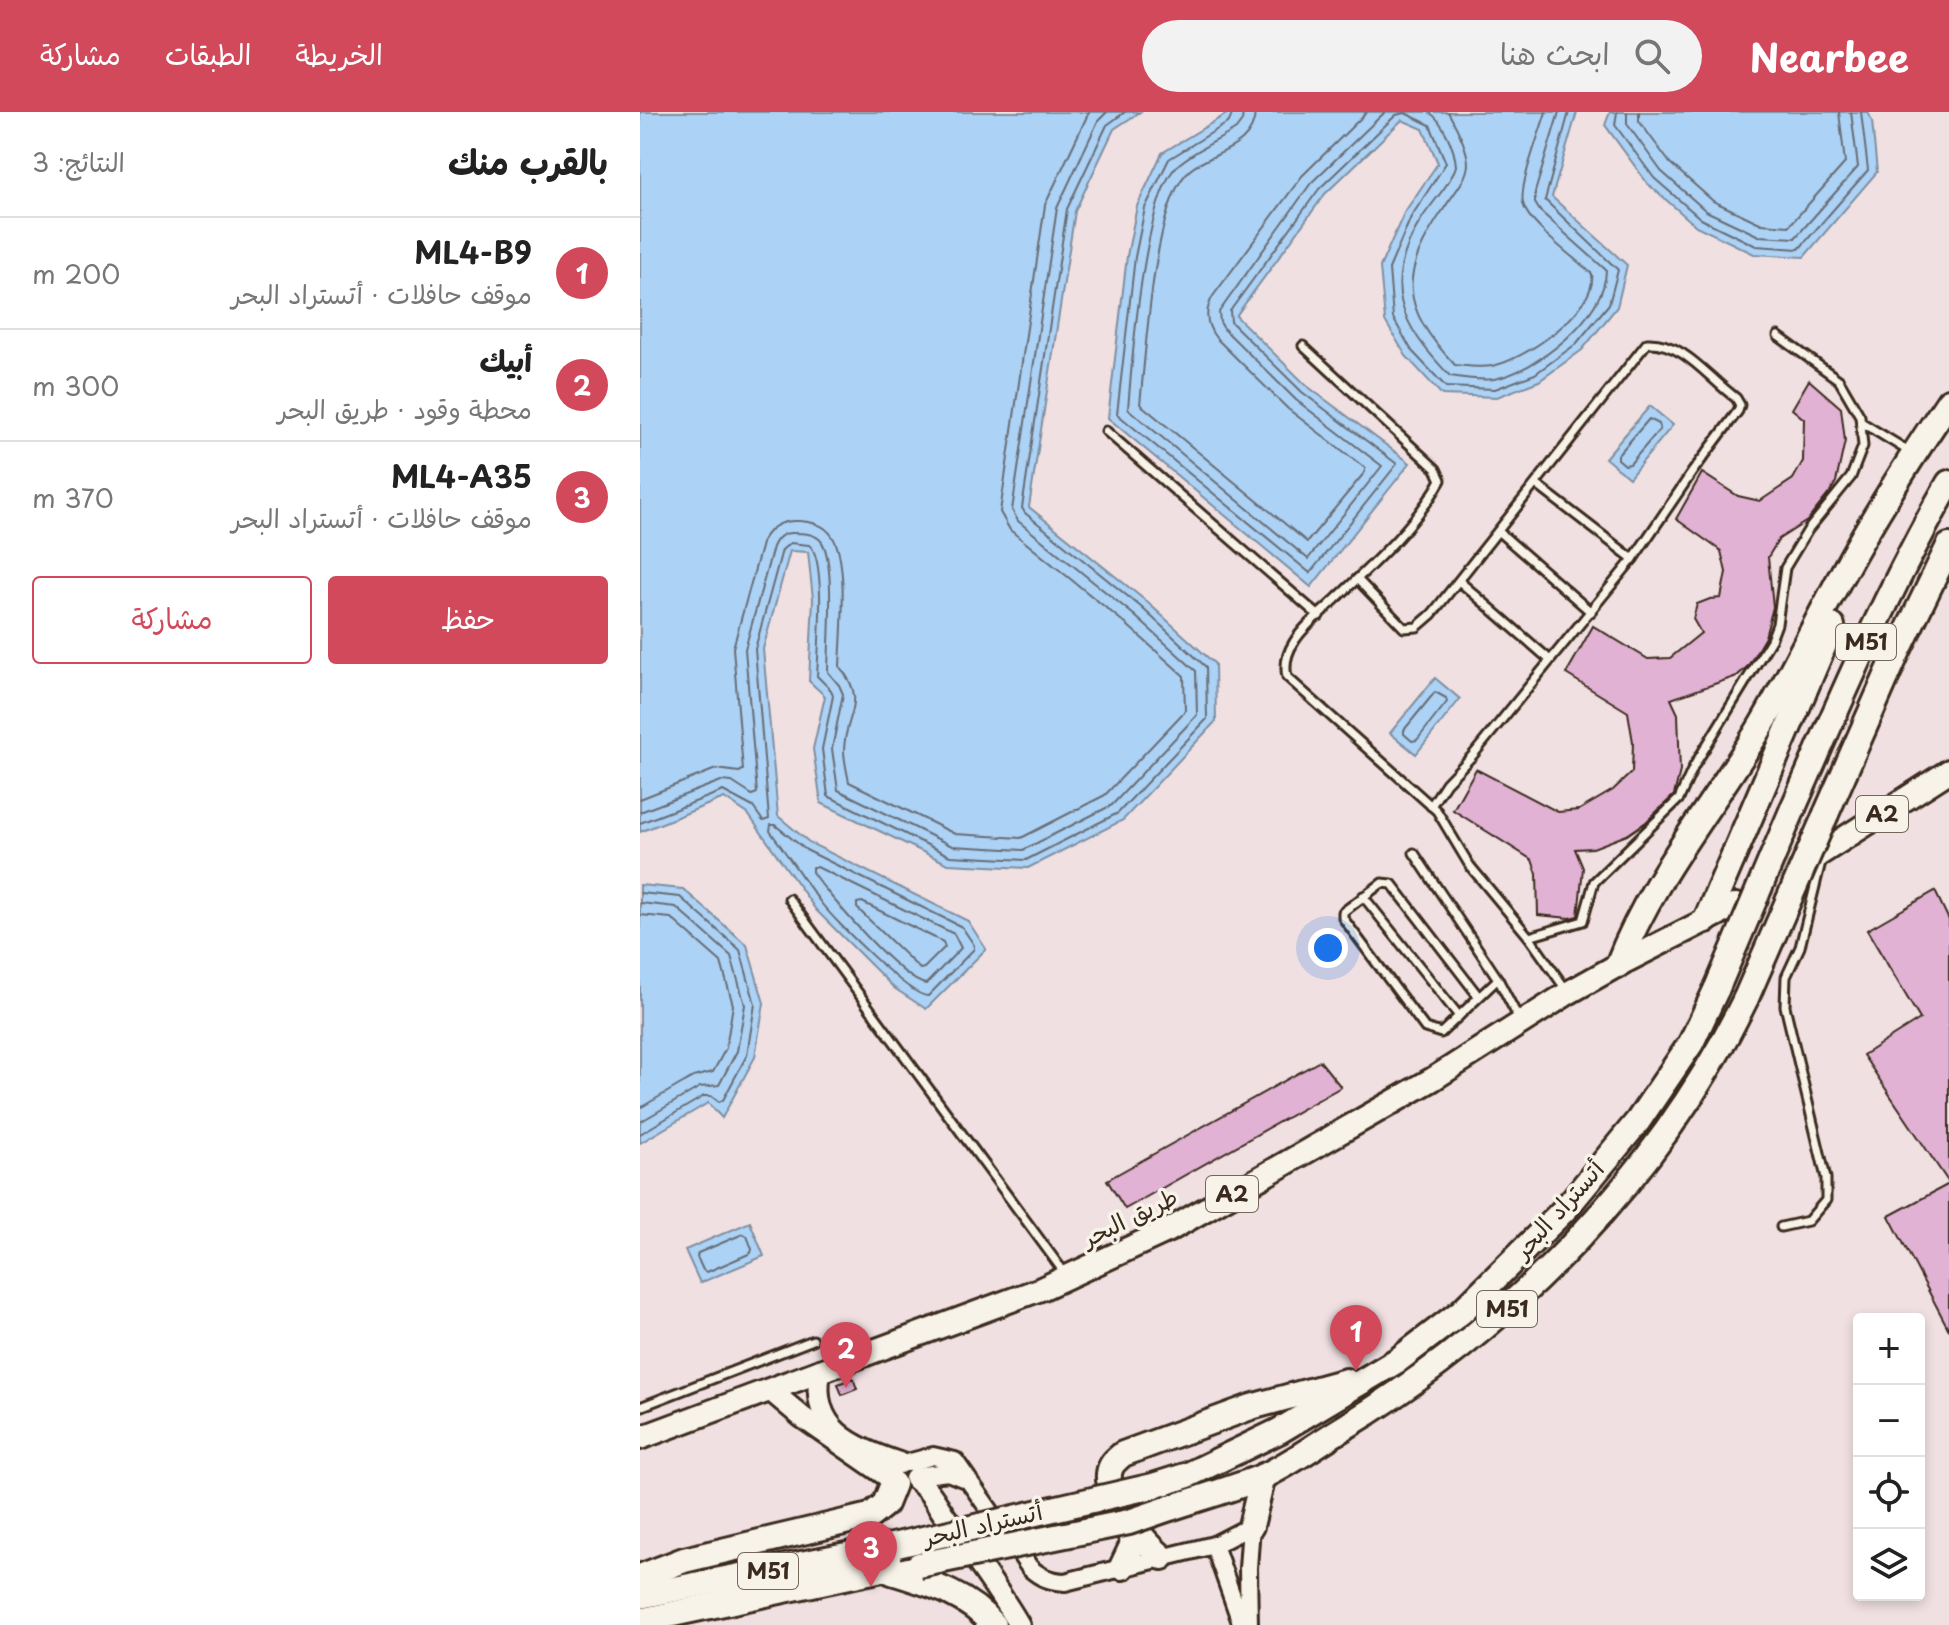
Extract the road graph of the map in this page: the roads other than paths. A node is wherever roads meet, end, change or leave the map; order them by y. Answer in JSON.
{"nodes":[{"id":1,"x":1778,"y":336,"type":"dead end"},
{"id":2,"x":1303,"y":346,"type":"dead end"},
{"id":3,"x":1949,"y":401,"type":"edge"},
{"id":4,"x":1861,"y":422,"type":"junction"},
{"id":5,"x":1106,"y":431,"type":"dead end"},
{"id":6,"x":1913,"y":454,"type":"junction"},
{"id":7,"x":1949,"y":483,"type":"edge"},
{"id":8,"x":1537,"y":485,"type":"junction"},
{"id":9,"x":1890,"y":492,"type":"junction"},
{"id":10,"x":1499,"y":532,"type":"junction"},
{"id":11,"x":1949,"y":546,"type":"edge"},
{"id":12,"x":1633,"y":559,"type":"junction"},
{"id":13,"x":1357,"y":579,"type":"junction"},
{"id":14,"x":1459,"y":581,"type":"junction"},
{"id":15,"x":1591,"y":612,"type":"junction"},
{"id":16,"x":1319,"y":616,"type":"junction"},
{"id":17,"x":1550,"y":660,"type":"junction"},
{"id":18,"x":1949,"y":771,"type":"edge"},
{"id":19,"x":1431,"y":806,"type":"junction"},
{"id":20,"x":1414,"y":853,"type":"dead end"},
{"id":21,"x":1819,"y":854,"type":"joint"},
{"id":22,"x":1363,"y":896,"type":"junction"},
{"id":23,"x":789,"y":899,"type":"dead end"},
{"id":24,"x":1736,"y":905,"type":"tunnel mouth"},
{"id":25,"x":1706,"y":920,"type":"junction"},
{"id":26,"x":1529,"y":937,"type":"junction"},
{"id":27,"x":1618,"y":965,"type":"junction"},
{"id":28,"x":1498,"y":979,"type":"junction"},
{"id":29,"x":1568,"y":993,"type":"junction"},
{"id":30,"x":1479,"y":997,"type":"junction"},
{"id":31,"x":1459,"y":1016,"type":"junction"},
{"id":32,"x":1521,"y":1023,"type":"junction"},
{"id":33,"x":1781,"y":1227,"type":"dead end"},
{"id":34,"x":1068,"y":1277,"type":"junction"},
{"id":35,"x":813,"y":1340,"type":"dead end"},
{"id":36,"x":820,"y":1370,"type":"junction"},
{"id":37,"x":1377,"y":1372,"type":"junction"},
{"id":38,"x":770,"y":1390,"type":"junction"},
{"id":39,"x":640,"y":1407,"type":"edge"},
{"id":40,"x":641,"y":1435,"type":"edge"},
{"id":41,"x":904,"y":1476,"type":"junction"},
{"id":42,"x":1263,"y":1476,"type":"junction"},
{"id":43,"x":1251,"y":1526,"type":"junction"},
{"id":44,"x":1133,"y":1528,"type":"junction"},
{"id":45,"x":1214,"y":1545,"type":"junction"},
{"id":46,"x":1162,"y":1557,"type":"junction"},
{"id":47,"x":1122,"y":1567,"type":"junction"},
{"id":48,"x":882,"y":1569,"type":"junction"},
{"id":49,"x":640,"y":1577,"type":"edge"},
{"id":50,"x":640,"y":1596,"type":"edge"},
{"id":51,"x":640,"y":1621,"type":"edge"},
{"id":52,"x":993,"y":1625,"type":"edge"},
{"id":53,"x":1019,"y":1625,"type":"edge"},
{"id":54,"x":1242,"y":1625,"type":"edge"},
{"id":55,"x":1249,"y":1625,"type":"edge"}],
"edges":[{"from":1,"to":4,"type":"lane"},
{"from":2,"to":13,"type":"lane"},
{"from":3,"to":6,"type":"highway"},
{"from":4,"to":6,"type":"lane"},
{"from":4,"to":26,"type":"lane"},
{"from":5,"to":16,"type":"lane"},
{"from":6,"to":9,"type":"highway"},
{"from":7,"to":37,"type":"highway","name":"أتستراد البحر","number":"M51","bridge":true},
{"from":8,"to":10,"type":"lane"},
{"from":8,"to":12,"type":"lane"},
{"from":8,"to":12,"type":"lane"},
{"from":9,"to":25,"type":"highway"},
{"from":9,"to":27,"type":"highway"},
{"from":10,"to":14,"type":"lane"},
{"from":10,"to":15,"type":"lane"},
{"from":11,"to":42,"type":"highway","name":"أتستراد البحر","number":"M51","bridge":true},
{"from":12,"to":15,"type":"lane"},
{"from":13,"to":14,"type":"lane"},
{"from":13,"to":16,"type":"lane"},
{"from":14,"to":17,"type":"lane"},
{"from":15,"to":17,"type":"lane"},
{"from":16,"to":19,"type":"lane"},
{"from":17,"to":19,"type":"lane"},
{"from":18,"to":21,"type":"main road","number":"A2"},
{"from":19,"to":26,"type":"lane"},
{"from":20,"to":28,"type":"lane"},
{"from":21,"to":33,"type":"lane"},
{"from":22,"to":30,"type":"lane"},
{"from":22,"to":31,"type":"lane"},
{"from":22,"to":31,"type":"lane"},
{"from":23,"to":34,"type":"lane"},
{"from":24,"to":25,"type":"main road","name":"طريق البحر","number":"A2"},
{"from":25,"to":27,"type":"main road","name":"طريق البحر","number":"A2"},
{"from":26,"to":29,"type":"lane"},
{"from":27,"to":29,"type":"main road","name":"طريق البحر","number":"A2"},
{"from":28,"to":30,"type":"lane"},
{"from":28,"to":32,"type":"lane"},
{"from":29,"to":32,"type":"main road","name":"طريق البحر","number":"A2"},
{"from":30,"to":31,"type":"lane"},
{"from":32,"to":34,"type":"main road","name":"طريق البحر","number":"A2"},
{"from":34,"to":36,"type":"main road","name":"طريق البحر","number":"A2"},
{"from":35,"to":39,"type":"lane"},
{"from":36,"to":38,"type":"main road","name":"طريق البحر","number":"A2"},
{"from":36,"to":41,"type":"main road"},
{"from":37,"to":44,"type":"highway"},
{"from":37,"to":50,"type":"highway","name":"أتستراد البحر","number":"M51","bridge":true},
{"from":38,"to":40,"type":"main road","name":"طريق البحر","number":"A2"},
{"from":38,"to":41,"type":"main road"},
{"from":41,"to":47,"type":"street"},
{"from":41,"to":49,"type":"highway"},
{"from":41,"to":53,"type":"main road"},
{"from":42,"to":43,"type":"highway"},
{"from":42,"to":48,"type":"highway","name":"أتستراد البحر","number":"M51","bridge":true},
{"from":43,"to":45,"type":"street"},
{"from":43,"to":55,"type":"street"},
{"from":44,"to":46,"type":"highway"},
{"from":44,"to":47,"type":"highway"},
{"from":45,"to":46,"type":"street"},
{"from":45,"to":54,"type":"street"},
{"from":46,"to":47,"type":"street"},
{"from":48,"to":51,"type":"highway","name":"أتستراد البحر","number":"M51"},
{"from":48,"to":52,"type":"highway"}]}
